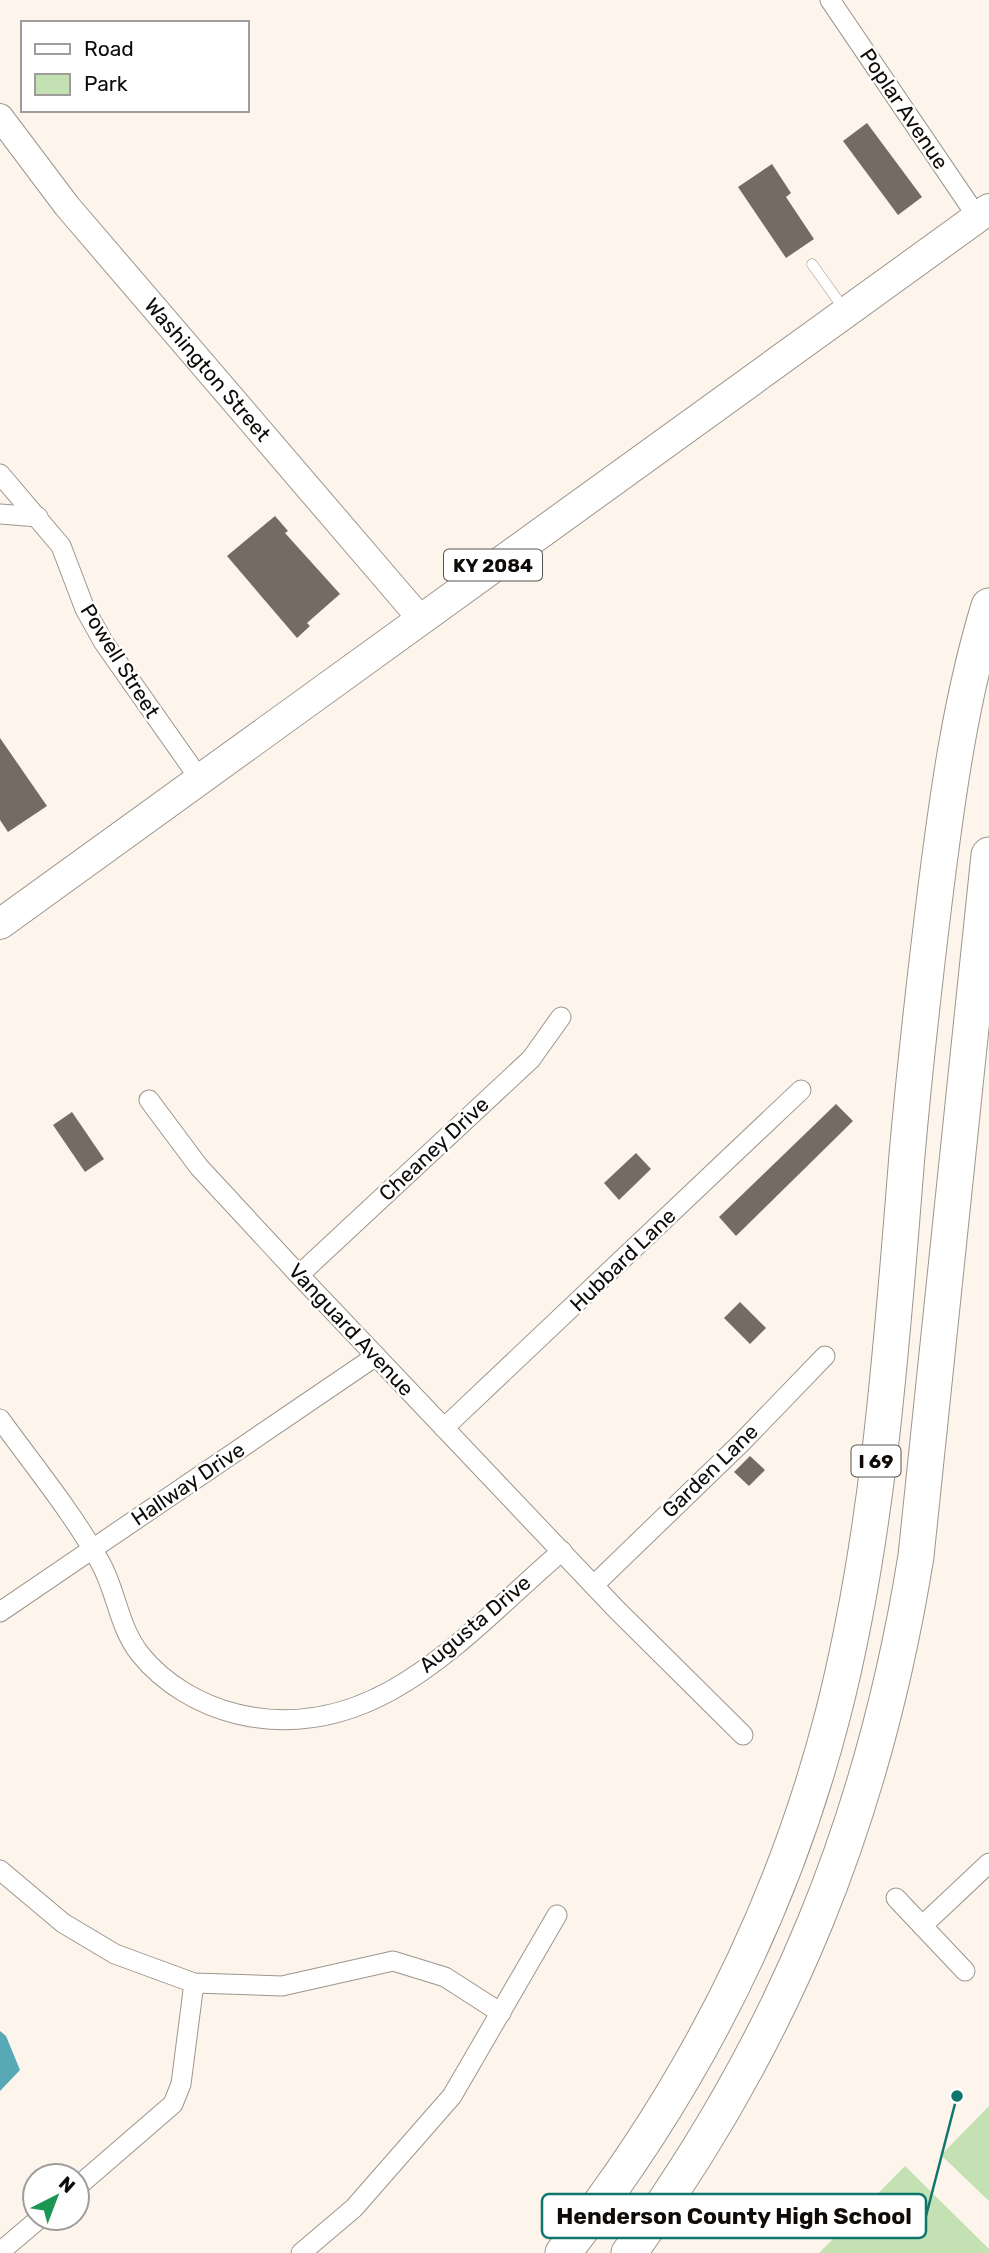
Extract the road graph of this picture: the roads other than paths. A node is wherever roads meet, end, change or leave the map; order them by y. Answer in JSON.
{"nodes":[{"id":1,"x":830,"y":0,"type":"edge"},
{"id":2,"x":0,"y":117,"type":"edge"},
{"id":3,"x":983,"y":214,"type":"edge"},
{"id":4,"x":812,"y":264,"type":"dead end"},
{"id":5,"x":846,"y":311,"type":"junction"},
{"id":6,"x":0,"y":474,"type":"edge"},
{"id":7,"x":0,"y":514,"type":"edge"},
{"id":8,"x":38,"y":517,"type":"junction"},
{"id":9,"x":989,"y":606,"type":"edge"},
{"id":10,"x":420,"y":618,"type":"junction"},
{"id":11,"x":199,"y":778,"type":"junction"},
{"id":12,"x":989,"y":855,"type":"edge"},
{"id":13,"x":0,"y":923,"type":"edge"},
{"id":14,"x":561,"y":1017,"type":"dead end"},
{"id":15,"x":801,"y":1090,"type":"dead end"},
{"id":16,"x":149,"y":1101,"type":"dead end"},
{"id":17,"x":299,"y":1275,"type":"junction"},
{"id":18,"x":376,"y":1356,"type":"junction"},
{"id":19,"x":825,"y":1356,"type":"dead end"},
{"id":20,"x":0,"y":1419,"type":"edge"},
{"id":21,"x":444,"y":1428,"type":"junction"},
{"id":22,"x":92,"y":1549,"type":"junction"},
{"id":23,"x":562,"y":1551,"type":"junction"},
{"id":24,"x":594,"y":1585,"type":"junction"},
{"id":25,"x":0,"y":1612,"type":"edge"},
{"id":26,"x":743,"y":1735,"type":"dead end"},
{"id":27,"x":989,"y":1863,"type":"edge"},
{"id":28,"x":0,"y":1870,"type":"edge"},
{"id":29,"x":896,"y":1898,"type":"dead end"},
{"id":30,"x":557,"y":1915,"type":"dead end"},
{"id":31,"x":922,"y":1926,"type":"junction"},
{"id":32,"x":965,"y":1970,"type":"dead end"},
{"id":33,"x":194,"y":1983,"type":"junction"},
{"id":34,"x":501,"y":2013,"type":"junction"},
{"id":35,"x":91,"y":2175,"type":"edge"},
{"id":36,"x":24,"y":2232,"type":"edge"},
{"id":37,"x":0,"y":2252,"type":"edge"},
{"id":38,"x":301,"y":2253,"type":"edge"},
{"id":39,"x":563,"y":2253,"type":"edge"},
{"id":40,"x":629,"y":2253,"type":"edge"}],
"edges":[{"from":1,"to":3,"type":"street","name":"Poplar Avenue"},
{"from":2,"to":10,"type":"street","name":"Washington Street"},
{"from":3,"to":5,"type":"main road","number":"KY 2084"},
{"from":4,"to":5,"type":"lane"},
{"from":5,"to":10,"type":"main road","number":"KY 2084"},
{"from":6,"to":8,"type":"street","name":"Powell Street"},
{"from":7,"to":8,"type":"street"},
{"from":8,"to":11,"type":"street","name":"Powell Street"},
{"from":9,"to":39,"type":"highway","number":"I 69"},
{"from":10,"to":11,"type":"main road","number":"KY 2084"},
{"from":11,"to":13,"type":"main road","number":"KY 2084"},
{"from":12,"to":40,"type":"highway","number":"I 69"},
{"from":14,"to":17,"type":"street","name":"Cheaney Drive"},
{"from":15,"to":21,"type":"street","name":"Hubbard Lane"},
{"from":16,"to":17,"type":"street","name":"Vanguard Avenue"},
{"from":17,"to":18,"type":"street","name":"Vanguard Avenue"},
{"from":18,"to":21,"type":"street","name":"Vanguard Avenue"},
{"from":18,"to":22,"type":"street","name":"Hallway Drive"},
{"from":19,"to":24,"type":"street","name":"Garden Lane"},
{"from":20,"to":22,"type":"street","name":"Augusta Drive"},
{"from":21,"to":23,"type":"street","name":"Vanguard Avenue"},
{"from":22,"to":23,"type":"street","name":"Augusta Drive"},
{"from":22,"to":25,"type":"street","name":"Hallway Drive"},
{"from":23,"to":24,"type":"street","name":"Vanguard Avenue"},
{"from":24,"to":26,"type":"street"},
{"from":27,"to":31,"type":"street"},
{"from":28,"to":33,"type":"street"},
{"from":29,"to":31,"type":"street"},
{"from":30,"to":34,"type":"street"},
{"from":31,"to":32,"type":"street"},
{"from":33,"to":34,"type":"street"},
{"from":33,"to":35,"type":"street"},
{"from":34,"to":38,"type":"street"},
{"from":36,"to":37,"type":"street"}]}
